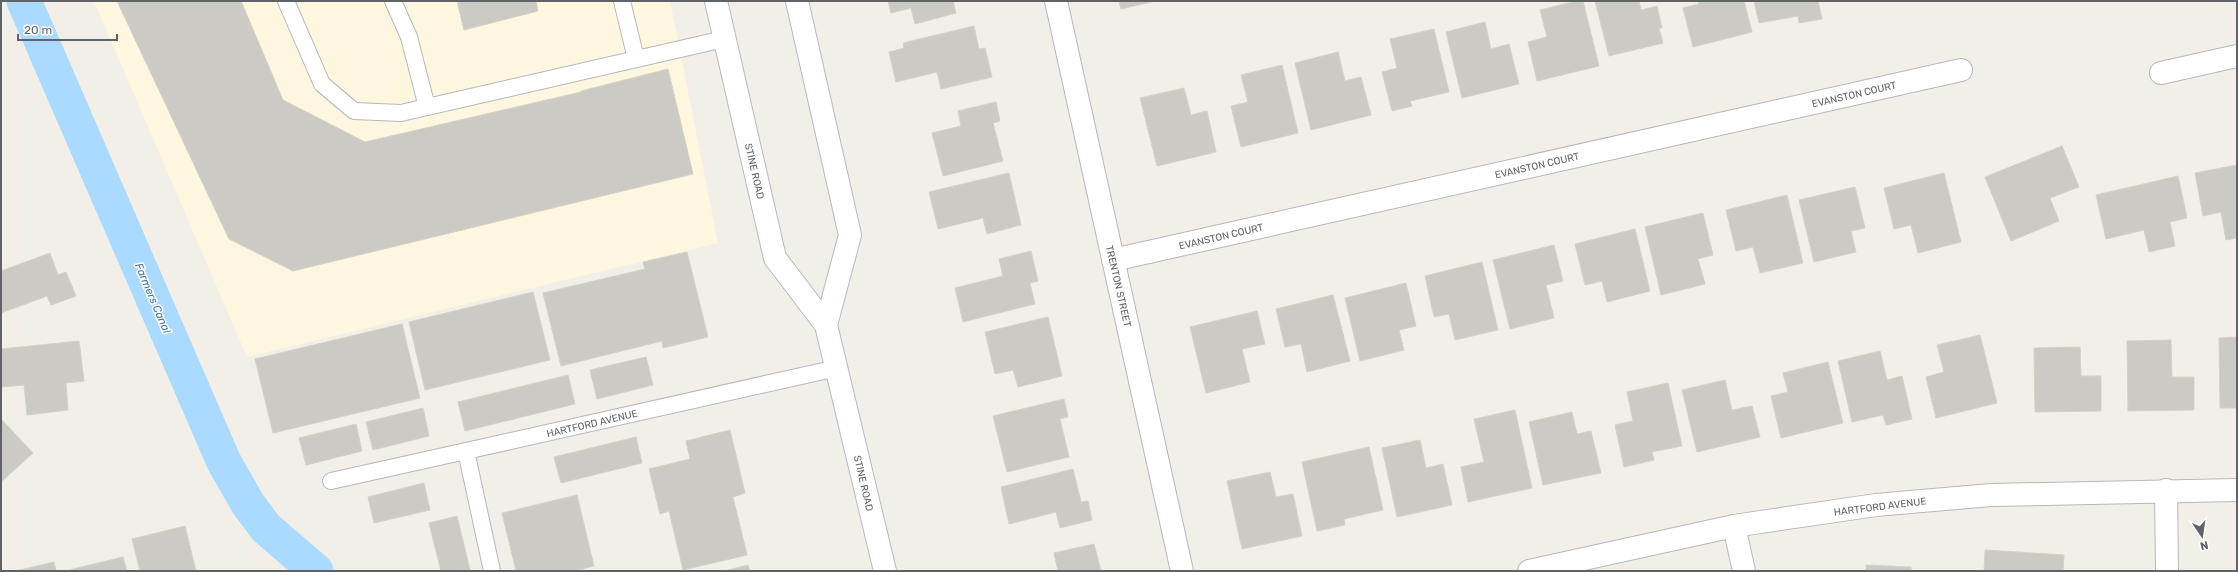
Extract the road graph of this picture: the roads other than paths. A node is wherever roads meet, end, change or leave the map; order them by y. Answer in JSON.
{"nodes":[{"id":1,"x":286,"y":1,"type":"edge"},
{"id":2,"x":393,"y":1,"type":"edge"},
{"id":3,"x":622,"y":1,"type":"edge"},
{"id":4,"x":716,"y":1,"type":"edge"},
{"id":5,"x":797,"y":1,"type":"edge"},
{"id":6,"x":1056,"y":1,"type":"edge"},
{"id":7,"x":724,"y":39,"type":"junction"},
{"id":8,"x":2237,"y":56,"type":"edge"},
{"id":9,"x":636,"y":59,"type":"junction"},
{"id":10,"x":1962,"y":70,"type":"dead end"},
{"id":11,"x":2161,"y":73,"type":"dead end"},
{"id":12,"x":427,"y":107,"type":"junction"},
{"id":13,"x":1113,"y":260,"type":"junction"},
{"id":14,"x":826,"y":326,"type":"junction"},
{"id":15,"x":837,"y":368,"type":"junction"},
{"id":16,"x":466,"y":451,"type":"junction"},
{"id":17,"x":331,"y":481,"type":"dead end"},
{"id":18,"x":2166,"y":490,"type":"junction"},
{"id":19,"x":2237,"y":490,"type":"edge"},
{"id":20,"x":1734,"y":526,"type":"junction"},
{"id":21,"x":492,"y":571,"type":"edge"},
{"id":22,"x":885,"y":571,"type":"edge"},
{"id":23,"x":1182,"y":571,"type":"edge"},
{"id":24,"x":1529,"y":571,"type":"edge"},
{"id":25,"x":1744,"y":571,"type":"edge"},
{"id":26,"x":2167,"y":571,"type":"edge"}],
"edges":[{"from":1,"to":12,"type":"lane"},
{"from":2,"to":12,"type":"lane"},
{"from":3,"to":9,"type":"lane"},
{"from":4,"to":7,"type":"street","name":"STINE ROAD"},
{"from":5,"to":14,"type":"street","name":"STINE ROAD"},
{"from":6,"to":13,"type":"street","name":"TRENTON STREET"},
{"from":7,"to":9,"type":"lane"},
{"from":7,"to":14,"type":"street","name":"STINE ROAD"},
{"from":8,"to":11,"type":"street"},
{"from":9,"to":12,"type":"lane"},
{"from":10,"to":13,"type":"street","name":"EVANSTON COURT"},
{"from":13,"to":23,"type":"street","name":"TRENTON STREET"},
{"from":14,"to":15,"type":"street","name":"STINE ROAD"},
{"from":15,"to":16,"type":"lane","name":"HARTFORD AVENUE"},
{"from":15,"to":22,"type":"street","name":"STINE ROAD"},
{"from":16,"to":17,"type":"lane","name":"HARTFORD AVENUE"},
{"from":16,"to":21,"type":"lane"},
{"from":18,"to":19,"type":"street","name":"HARTFORD AVENUE"},
{"from":18,"to":20,"type":"street","name":"HARTFORD AVENUE"},
{"from":18,"to":26,"type":"street"},
{"from":20,"to":24,"type":"street","name":"HARTFORD AVENUE"},
{"from":20,"to":25,"type":"street"}]}
